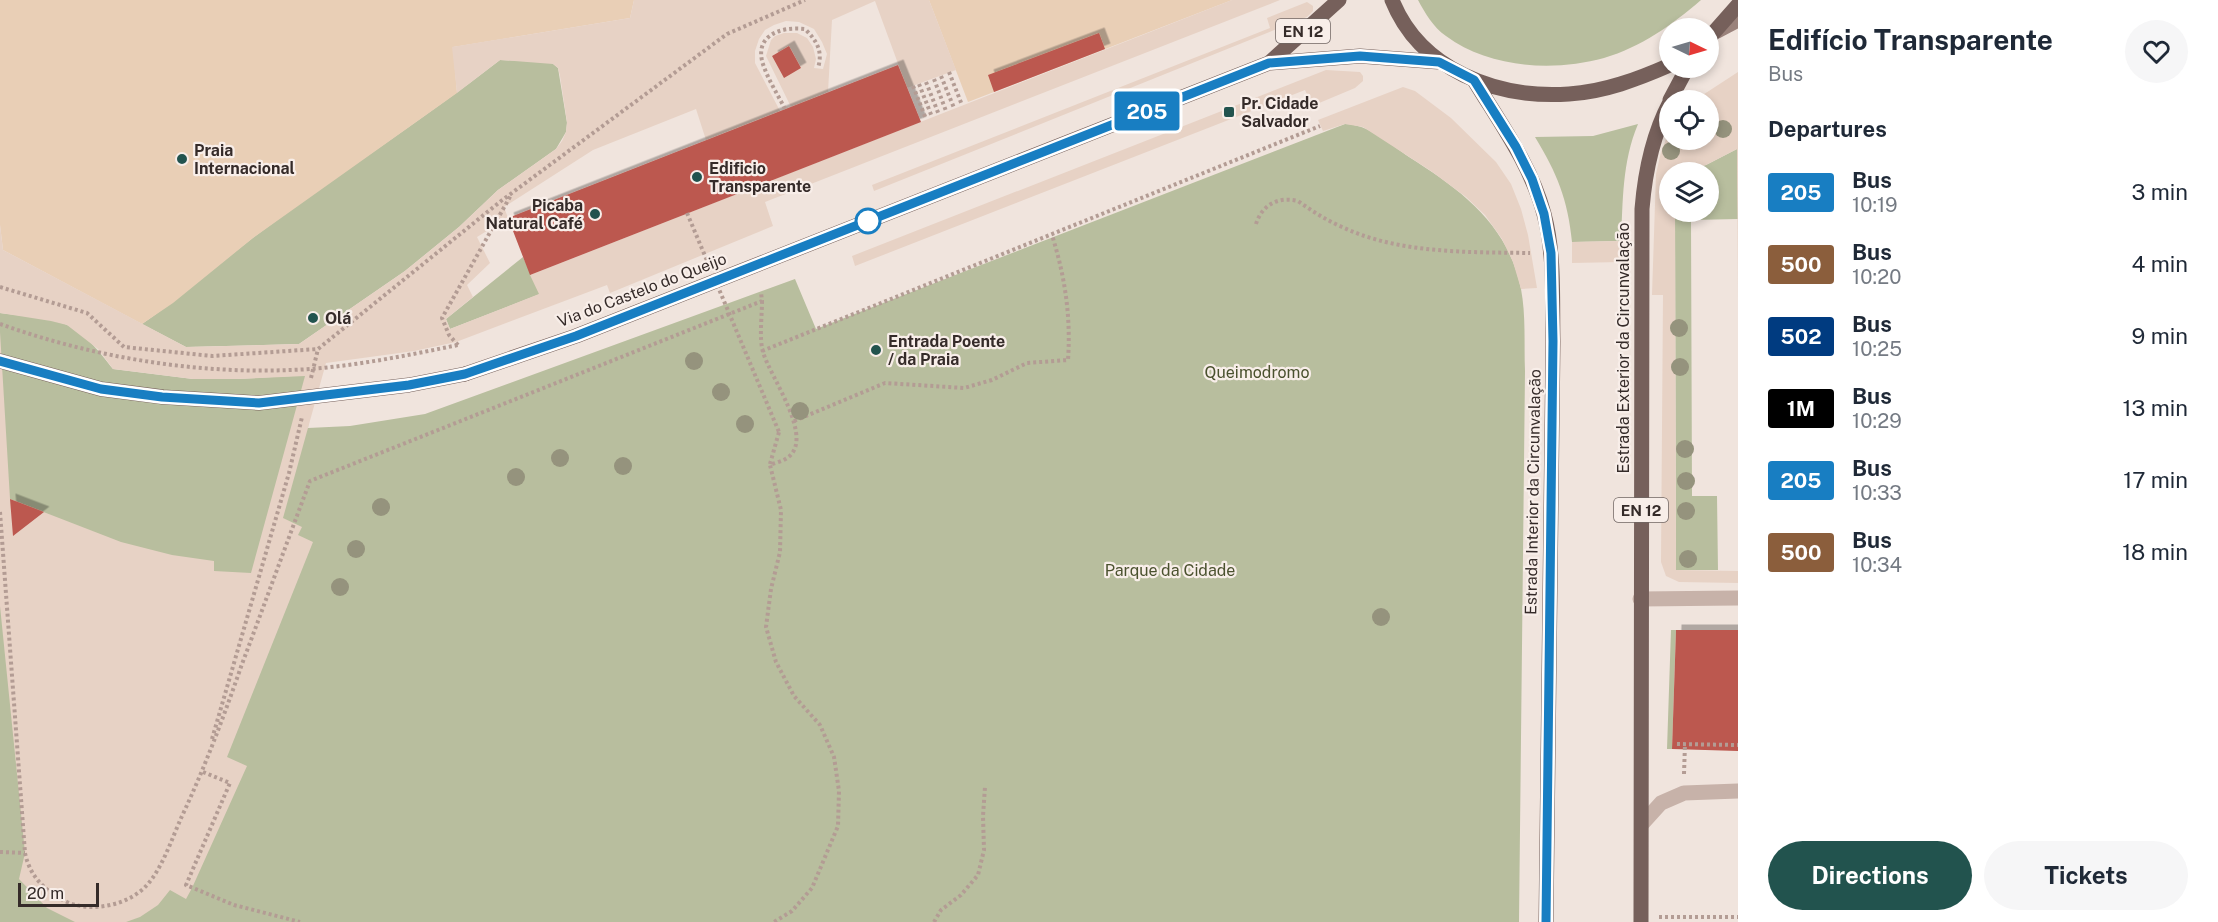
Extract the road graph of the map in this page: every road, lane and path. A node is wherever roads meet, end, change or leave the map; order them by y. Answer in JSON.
{"nodes":[{"id":1,"x":805,"y":0,"type":"edge"},
{"id":2,"x":1339,"y":0,"type":"edge"},
{"id":3,"x":1392,"y":0,"type":"edge"},
{"id":4,"x":1738,"y":5,"type":"edge"},
{"id":5,"x":1738,"y":20,"type":"edge"},
{"id":6,"x":1719,"y":28,"type":"edge"},
{"id":7,"x":1719,"y":31,"type":"edge"},
{"id":8,"x":1439,"y":62,"type":"junction"},
{"id":9,"x":1269,"y":63,"type":"junction"},
{"id":10,"x":818,"y":68,"type":"dead end"},
{"id":11,"x":1659,"y":69,"type":"edge"},
{"id":12,"x":949,"y":72,"type":"dead end"},
{"id":13,"x":941,"y":76,"type":"dead end"},
{"id":14,"x":934,"y":79,"type":"dead end"},
{"id":15,"x":1474,"y":80,"type":"junction"},
{"id":16,"x":926,"y":82,"type":"dead end"},
{"id":17,"x":919,"y":84,"type":"dead end"},
{"id":18,"x":913,"y":87,"type":"dead end"},
{"id":19,"x":962,"y":105,"type":"dead end"},
{"id":20,"x":954,"y":108,"type":"dead end"},
{"id":21,"x":785,"y":109,"type":"dead end"},
{"id":22,"x":946,"y":111,"type":"dead end"},
{"id":23,"x":939,"y":114,"type":"dead end"},
{"id":24,"x":932,"y":117,"type":"dead end"},
{"id":25,"x":926,"y":119,"type":"dead end"},
{"id":26,"x":1320,"y":126,"type":"dead end"},
{"id":27,"x":1659,"y":129,"type":"edge"},
{"id":28,"x":512,"y":193,"type":"junction"},
{"id":29,"x":687,"y":213,"type":"dead end"},
{"id":30,"x":1256,"y":224,"type":"dead end"},
{"id":31,"x":1052,"y":235,"type":"junction"},
{"id":32,"x":1531,"y":253,"type":"dead end"},
{"id":33,"x":0,"y":287,"type":"edge"},
{"id":34,"x":761,"y":292,"type":"dead end"},
{"id":35,"x":762,"y":301,"type":"junction"},
{"id":36,"x":0,"y":324,"type":"edge"},
{"id":37,"x":762,"y":351,"type":"junction"},
{"id":38,"x":0,"y":361,"type":"edge"},
{"id":39,"x":794,"y":421,"type":"junction"},
{"id":40,"x":770,"y":465,"type":"junction"},
{"id":41,"x":289,"y":473,"type":"dead end"},
{"id":42,"x":0,"y":512,"type":"edge"},
{"id":43,"x":1,"y":536,"type":"edge"},
{"id":44,"x":1738,"y":598,"type":"edge"},
{"id":45,"x":1640,"y":599,"type":"junction"},
{"id":46,"x":1677,"y":744,"type":"dead end"},
{"id":47,"x":1685,"y":744,"type":"junction"},
{"id":48,"x":1738,"y":745,"type":"edge"},
{"id":49,"x":203,"y":772,"type":"junction"},
{"id":50,"x":985,"y":787,"type":"dead end"},
{"id":51,"x":1738,"y":791,"type":"edge"},
{"id":52,"x":1684,"y":793,"type":"junction"},
{"id":53,"x":1642,"y":824,"type":"junction"},
{"id":54,"x":0,"y":852,"type":"edge"},
{"id":55,"x":25,"y":853,"type":"junction"},
{"id":56,"x":1738,"y":917,"type":"edge"},
{"id":57,"x":1641,"y":919,"type":"edge"},
{"id":58,"x":300,"y":922,"type":"edge"},
{"id":59,"x":774,"y":922,"type":"edge"},
{"id":60,"x":934,"y":922,"type":"edge"},
{"id":61,"x":1546,"y":922,"type":"edge"}],
"edges":[{"from":1,"to":28,"type":"path"},
{"from":2,"to":9,"type":"main road","name":"Via do Castelo do Queijo","number":"EN 12"},
{"from":3,"to":8,"type":"main road","number":"EN 12"},
{"from":4,"to":6,"type":"main road"},
{"from":5,"to":7,"type":"main road"},
{"from":8,"to":9,"type":"main road","name":"Via do Castelo do Queijo","number":"EN 12"},
{"from":8,"to":15,"type":"main road","number":"EN 12"},
{"from":9,"to":38,"type":"main road","name":"Via do Castelo do Queijo","number":"EN 12","bridge":true},
{"from":10,"to":21,"type":"path"},
{"from":11,"to":15,"type":"main road","number":"EN 12"},
{"from":12,"to":19,"type":"path"},
{"from":13,"to":20,"type":"path"},
{"from":14,"to":22,"type":"path"},
{"from":15,"to":61,"type":"main road","name":"Estrada Interior da Circunvalação"},
{"from":16,"to":23,"type":"path"},
{"from":17,"to":24,"type":"path"},
{"from":18,"to":25,"type":"path"},
{"from":26,"to":31,"type":"path"},
{"from":27,"to":45,"type":"main road","name":"Estrada Exterior da Circunvalação","number":"EN 12"},
{"from":28,"to":33,"type":"path"},
{"from":28,"to":36,"type":"path","bridge":true},
{"from":29,"to":40,"type":"path","bridge":true},
{"from":30,"to":32,"type":"path"},
{"from":31,"to":37,"type":"path"},
{"from":31,"to":39,"type":"path"},
{"from":34,"to":35,"type":"path"},
{"from":35,"to":37,"type":"path"},
{"from":35,"to":49,"type":"path"},
{"from":37,"to":39,"type":"path"},
{"from":39,"to":40,"type":"path"},
{"from":40,"to":59,"type":"path"},
{"from":41,"to":49,"type":"path"},
{"from":42,"to":43,"type":"path"},
{"from":43,"to":55,"type":"path"},
{"from":44,"to":45,"type":"street"},
{"from":45,"to":53,"type":"main road","name":"Estrada Exterior da Circunvalação","number":"EN 12"},
{"from":46,"to":47,"type":"path"},
{"from":47,"to":48,"type":"path"},
{"from":47,"to":52,"type":"path"},
{"from":49,"to":55,"type":"path"},
{"from":49,"to":58,"type":"path"},
{"from":50,"to":60,"type":"path"},
{"from":51,"to":52,"type":"street"},
{"from":52,"to":53,"type":"street"},
{"from":53,"to":57,"type":"main road","name":"Estrada Exterior da Circunvalação","number":"EN 12"},
{"from":54,"to":55,"type":"path"},
{"from":56,"to":57,"type":"path"}]}
